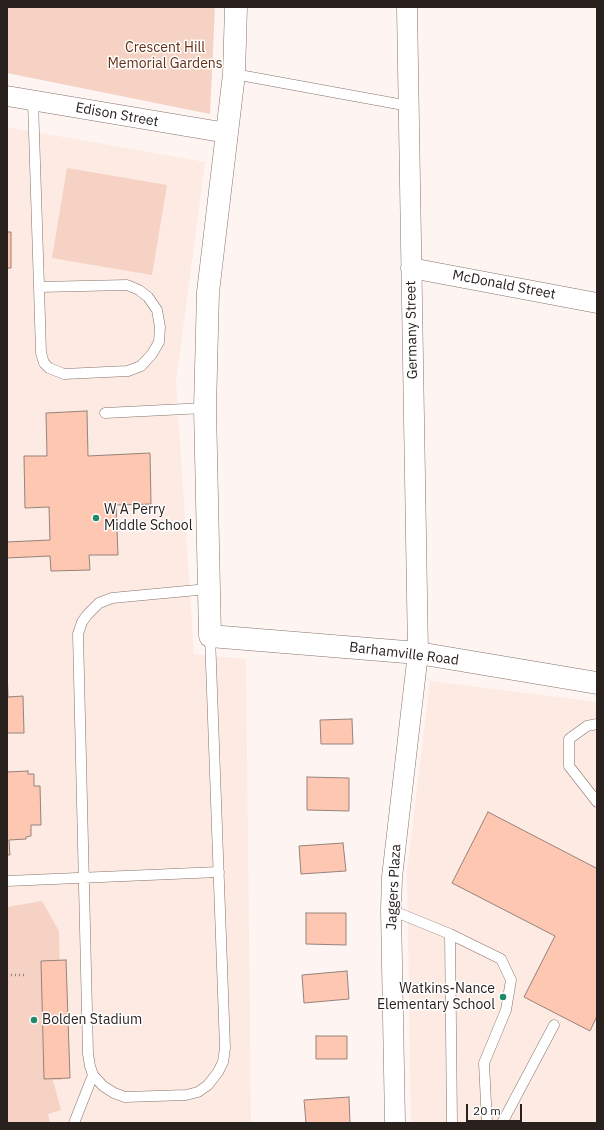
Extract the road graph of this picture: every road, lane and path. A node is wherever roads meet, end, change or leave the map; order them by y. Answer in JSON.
{"nodes":[{"id":1,"x":236,"y":7,"type":"edge"},
{"id":2,"x":407,"y":7,"type":"edge"},
{"id":3,"x":234,"y":74,"type":"junction"},
{"id":4,"x":7,"y":96,"type":"edge"},
{"id":5,"x":33,"y":101,"type":"junction"},
{"id":6,"x":409,"y":106,"type":"junction"},
{"id":7,"x":227,"y":133,"type":"junction"},
{"id":8,"x":411,"y":268,"type":"junction"},
{"id":9,"x":39,"y":287,"type":"junction"},
{"id":10,"x":597,"y":302,"type":"edge"},
{"id":11,"x":204,"y":408,"type":"junction"},
{"id":12,"x":105,"y":413,"type":"dead end"},
{"id":13,"x":208,"y":589,"type":"junction"},
{"id":14,"x":210,"y":636,"type":"junction"},
{"id":15,"x":418,"y":653,"type":"junction"},
{"id":16,"x":597,"y":683,"type":"edge"},
{"id":17,"x":597,"y":724,"type":"edge"},
{"id":18,"x":597,"y":802,"type":"edge"},
{"id":19,"x":218,"y":872,"type":"junction"},
{"id":20,"x":83,"y":877,"type":"junction"},
{"id":21,"x":7,"y":881,"type":"edge"},
{"id":22,"x":390,"y":910,"type":"junction"},
{"id":23,"x":450,"y":934,"type":"junction"},
{"id":24,"x":24,"y":975,"type":"dead end"},
{"id":25,"x":7,"y":976,"type":"edge"},
{"id":26,"x":554,"y":1025,"type":"dead end"},
{"id":27,"x":93,"y":1075,"type":"junction"},
{"id":28,"x":74,"y":1123,"type":"edge"},
{"id":29,"x":395,"y":1123,"type":"edge"},
{"id":30,"x":452,"y":1123,"type":"edge"},
{"id":31,"x":487,"y":1123,"type":"edge"},
{"id":32,"x":502,"y":1123,"type":"edge"}],
"edges":[{"from":1,"to":3,"type":"street"},
{"from":2,"to":6,"type":"street","name":"Germany Street"},
{"from":3,"to":6,"type":"lane"},
{"from":3,"to":7,"type":"street"},
{"from":4,"to":5,"type":"street","name":"Edison Street"},
{"from":5,"to":7,"type":"street","name":"Edison Street"},
{"from":5,"to":9,"type":"lane"},
{"from":6,"to":8,"type":"street","name":"Germany Street"},
{"from":7,"to":11,"type":"street"},
{"from":8,"to":10,"type":"street","name":"McDonald Street"},
{"from":8,"to":15,"type":"street","name":"Germany Street"},
{"from":9,"to":9,"type":"lane"},
{"from":11,"to":12,"type":"lane"},
{"from":11,"to":13,"type":"street"},
{"from":13,"to":14,"type":"street"},
{"from":13,"to":20,"type":"lane"},
{"from":14,"to":15,"type":"street","name":"Barhamville Road"},
{"from":14,"to":19,"type":"lane"},
{"from":15,"to":16,"type":"street","name":"Barhamville Road"},
{"from":15,"to":22,"type":"street","name":"Jaggers Plaza"},
{"from":17,"to":18,"type":"lane"},
{"from":19,"to":20,"type":"lane"},
{"from":19,"to":27,"type":"lane"},
{"from":20,"to":21,"type":"lane"},
{"from":20,"to":27,"type":"lane"},
{"from":22,"to":23,"type":"lane"},
{"from":22,"to":29,"type":"street","name":"Jaggers Plaza"},
{"from":23,"to":30,"type":"lane"},
{"from":23,"to":31,"type":"lane"},
{"from":24,"to":25,"type":"path"},
{"from":26,"to":32,"type":"lane"},
{"from":27,"to":28,"type":"lane"}]}
